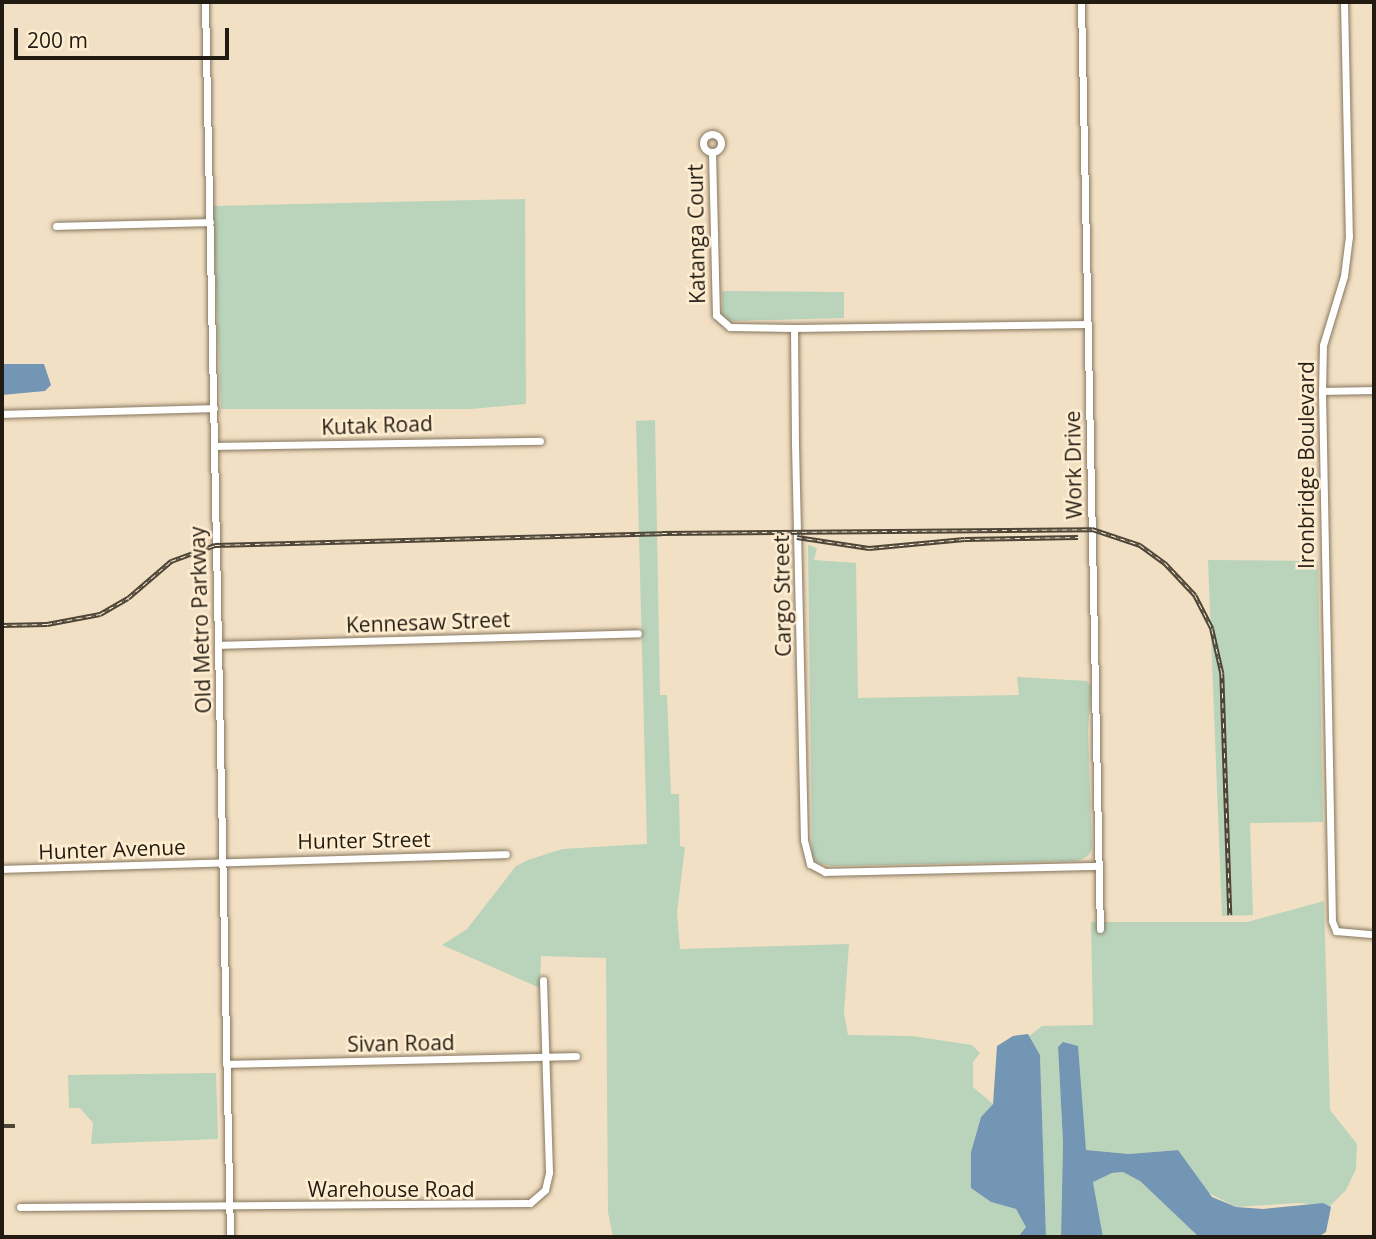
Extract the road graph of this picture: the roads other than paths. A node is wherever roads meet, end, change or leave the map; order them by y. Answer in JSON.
{"nodes":[{"id":1,"x":205,"y":2,"type":"edge"},
{"id":2,"x":1081,"y":2,"type":"edge"},
{"id":3,"x":1344,"y":2,"type":"edge"},
{"id":4,"x":712,"y":152,"type":"dead end"},
{"id":5,"x":210,"y":222,"type":"junction"},
{"id":6,"x":56,"y":226,"type":"dead end"},
{"id":7,"x":1088,"y":324,"type":"junction"},
{"id":8,"x":794,"y":328,"type":"junction"},
{"id":9,"x":1374,"y":390,"type":"edge"},
{"id":10,"x":1322,"y":391,"type":"junction"},
{"id":11,"x":214,"y":408,"type":"junction"},
{"id":12,"x":2,"y":414,"type":"edge"},
{"id":13,"x":540,"y":441,"type":"dead end"},
{"id":14,"x":214,"y":446,"type":"junction"},
{"id":15,"x":638,"y":633,"type":"dead end"},
{"id":16,"x":218,"y":645,"type":"junction"},
{"id":17,"x":506,"y":854,"type":"dead end"},
{"id":18,"x":222,"y":861,"type":"junction"},
{"id":19,"x":1099,"y":866,"type":"junction"},
{"id":20,"x":2,"y":869,"type":"edge"},
{"id":21,"x":1100,"y":929,"type":"dead end"},
{"id":22,"x":1374,"y":934,"type":"edge"},
{"id":23,"x":543,"y":980,"type":"dead end"},
{"id":24,"x":576,"y":1056,"type":"dead end"},
{"id":25,"x":545,"y":1057,"type":"junction"},
{"id":26,"x":226,"y":1064,"type":"junction"},
{"id":27,"x":229,"y":1206,"type":"junction"},
{"id":28,"x":20,"y":1208,"type":"dead end"},
{"id":29,"x":230,"y":1237,"type":"edge"}],
"edges":[{"from":1,"to":5,"type":"street","name":"Old Metro Parkway"},
{"from":2,"to":7,"type":"street","name":"Work Drive"},
{"from":3,"to":10,"type":"street","name":"Ironbridge Boulevard"},
{"from":4,"to":8,"type":"street","name":"Katanga Court"},
{"from":5,"to":6,"type":"street"},
{"from":5,"to":11,"type":"street","name":"Old Metro Parkway"},
{"from":7,"to":8,"type":"street"},
{"from":7,"to":19,"type":"street","name":"Work Drive"},
{"from":8,"to":19,"type":"street","name":"Cargo Street"},
{"from":9,"to":10,"type":"street"},
{"from":10,"to":22,"type":"street","name":"Ironbridge Boulevard"},
{"from":11,"to":12,"type":"street"},
{"from":11,"to":14,"type":"street","name":"Old Metro Parkway"},
{"from":13,"to":14,"type":"street","name":"Kutak Road"},
{"from":14,"to":16,"type":"street","name":"Old Metro Parkway"},
{"from":15,"to":16,"type":"street","name":"Kennesaw Street"},
{"from":16,"to":18,"type":"street","name":"Old Metro Parkway"},
{"from":17,"to":18,"type":"street","name":"Hunter Street"},
{"from":18,"to":20,"type":"street","name":"Hunter Avenue"},
{"from":18,"to":26,"type":"street","name":"Old Metro Parkway"},
{"from":19,"to":21,"type":"street","name":"Work Drive"},
{"from":23,"to":25,"type":"street","name":"Warehouse Road"},
{"from":24,"to":25,"type":"street","name":"Sivan Road"},
{"from":25,"to":26,"type":"street","name":"Sivan Road"},
{"from":25,"to":27,"type":"street","name":"Warehouse Road"},
{"from":26,"to":27,"type":"street","name":"Old Metro Parkway"},
{"from":27,"to":28,"type":"street","name":"Warehouse Road"},
{"from":27,"to":29,"type":"street","name":"Old Metro Parkway"}]}
